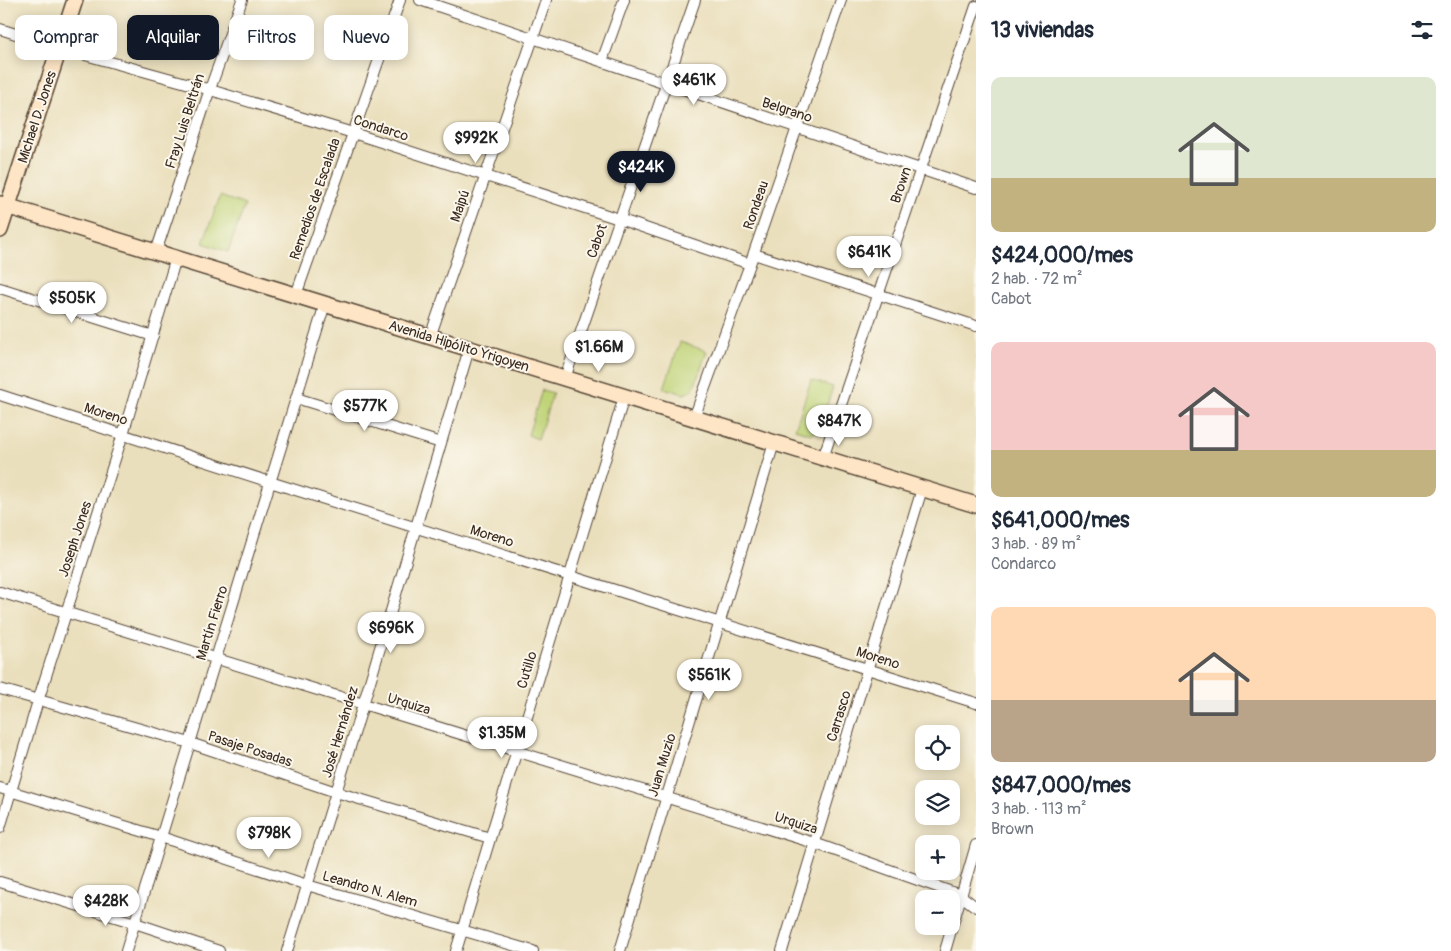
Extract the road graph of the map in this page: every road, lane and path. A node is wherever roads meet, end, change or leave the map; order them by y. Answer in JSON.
{"nodes":[{"id":1,"x":76,"y":0,"type":"edge"},
{"id":2,"x":242,"y":0,"type":"edge"},
{"id":3,"x":400,"y":0,"type":"edge"},
{"id":4,"x":420,"y":0,"type":"edge"},
{"id":5,"x":546,"y":0,"type":"edge"},
{"id":6,"x":624,"y":0,"type":"edge"},
{"id":7,"x":695,"y":0,"type":"edge"},
{"id":8,"x":841,"y":0,"type":"edge"},
{"id":9,"x":976,"y":6,"type":"edge"},
{"id":10,"x":71,"y":15,"type":"edge"},
{"id":11,"x":0,"y":29,"type":"edge"},
{"id":12,"x":15,"y":34,"type":"edge"},
{"id":13,"x":532,"y":38,"type":"junction"},
{"id":14,"x":56,"y":60,"type":"edge"},
{"id":15,"x":104,"y":60,"type":"edge"},
{"id":16,"x":602,"y":61,"type":"junction"},
{"id":17,"x":666,"y":84,"type":"junction"},
{"id":18,"x":210,"y":89,"type":"junction"},
{"id":19,"x":797,"y":127,"type":"junction"},
{"id":20,"x":353,"y":133,"type":"junction"},
{"id":21,"x":921,"y":169,"type":"junction"},
{"id":22,"x":485,"y":176,"type":"junction"},
{"id":23,"x":976,"y":188,"type":"edge"},
{"id":24,"x":4,"y":205,"type":"edge"},
{"id":25,"x":619,"y":219,"type":"junction"},
{"id":26,"x":0,"y":230,"type":"edge"},
{"id":27,"x":156,"y":252,"type":"junction"},
{"id":28,"x":176,"y":258,"type":"junction"},
{"id":29,"x":752,"y":259,"type":"junction"},
{"id":30,"x":0,"y":288,"type":"edge"},
{"id":31,"x":879,"y":294,"type":"junction"},
{"id":32,"x":296,"y":295,"type":"junction"},
{"id":33,"x":325,"y":304,"type":"junction"},
{"id":34,"x":976,"y":326,"type":"edge"},
{"id":35,"x":152,"y":336,"type":"junction"},
{"id":36,"x":430,"y":337,"type":"junction"},
{"id":37,"x":469,"y":349,"type":"junction"},
{"id":38,"x":565,"y":378,"type":"junction"},
{"id":39,"x":0,"y":395,"type":"edge"},
{"id":40,"x":624,"y":397,"type":"junction"},
{"id":41,"x":296,"y":398,"type":"junction"},
{"id":42,"x":694,"y":418,"type":"junction"},
{"id":43,"x":124,"y":434,"type":"junction"},
{"id":44,"x":441,"y":443,"type":"junction"},
{"id":45,"x":774,"y":443,"type":"junction"},
{"id":46,"x":823,"y":458,"type":"junction"},
{"id":47,"x":270,"y":482,"type":"junction"},
{"id":48,"x":922,"y":489,"type":"junction"},
{"id":49,"x":976,"y":505,"type":"edge"},
{"id":50,"x":416,"y":526,"type":"junction"},
{"id":51,"x":570,"y":575,"type":"junction"},
{"id":52,"x":0,"y":592,"type":"edge"},
{"id":53,"x":66,"y":613,"type":"junction"},
{"id":54,"x":720,"y":622,"type":"junction"},
{"id":55,"x":216,"y":658,"type":"junction"},
{"id":56,"x":868,"y":669,"type":"junction"},
{"id":57,"x":0,"y":689,"type":"edge"},
{"id":58,"x":38,"y":701,"type":"junction"},
{"id":59,"x":976,"y":703,"type":"edge"},
{"id":60,"x":363,"y":705,"type":"junction"},
{"id":61,"x":190,"y":743,"type":"junction"},
{"id":62,"x":517,"y":752,"type":"junction"},
{"id":63,"x":0,"y":788,"type":"edge"},
{"id":64,"x":11,"y":792,"type":"junction"},
{"id":65,"x":336,"y":792,"type":"junction"},
{"id":66,"x":666,"y":797,"type":"junction"},
{"id":67,"x":0,"y":828,"type":"edge"},
{"id":68,"x":161,"y":837,"type":"junction"},
{"id":69,"x":490,"y":838,"type":"junction"},
{"id":70,"x":814,"y":843,"type":"junction"},
{"id":71,"x":976,"y":845,"type":"edge"},
{"id":72,"x":0,"y":882,"type":"edge"},
{"id":73,"x":306,"y":885,"type":"junction"},
{"id":74,"x":946,"y":890,"type":"edge"},
{"id":75,"x":960,"y":895,"type":"joint"},
{"id":76,"x":976,"y":907,"type":"edge"},
{"id":77,"x":135,"y":923,"type":"junction"},
{"id":78,"x":463,"y":930,"type":"junction"},
{"id":79,"x":949,"y":935,"type":"edge"},
{"id":80,"x":126,"y":951,"type":"edge"},
{"id":81,"x":219,"y":951,"type":"edge"},
{"id":82,"x":287,"y":951,"type":"edge"},
{"id":83,"x":456,"y":951,"type":"edge"},
{"id":84,"x":533,"y":951,"type":"edge"},
{"id":85,"x":620,"y":951,"type":"edge"},
{"id":86,"x":782,"y":951,"type":"edge"},
{"id":87,"x":945,"y":951,"type":"edge"}],
"edges":[{"from":1,"to":10,"type":"main road","name":"Michael D. Jones"},
{"from":2,"to":18,"type":"street","name":"Fray Luis Beltrán"},
{"from":3,"to":20,"type":"street","name":"Remedios de Escalada"},
{"from":4,"to":13,"type":"street","name":"Belgrano"},
{"from":5,"to":13,"type":"street","name":"Maipú"},
{"from":6,"to":16,"type":"street"},
{"from":7,"to":17,"type":"street","name":"Cabot"},
{"from":8,"to":19,"type":"street","name":"Rondeau"},
{"from":9,"to":21,"type":"street","name":"Brown"},
{"from":11,"to":12,"type":"street","name":"Condarco"},
{"from":13,"to":16,"type":"street","name":"Belgrano"},
{"from":13,"to":22,"type":"street","name":"Maipú"},
{"from":14,"to":24,"type":"main road","name":"Michael D. Jones"},
{"from":15,"to":18,"type":"street","name":"Condarco"},
{"from":16,"to":17,"type":"street","name":"Belgrano"},
{"from":17,"to":19,"type":"street","name":"Belgrano"},
{"from":17,"to":25,"type":"street","name":"Cabot"},
{"from":18,"to":20,"type":"street","name":"Condarco"},
{"from":18,"to":27,"type":"street","name":"Fray Luis Beltrán"},
{"from":19,"to":21,"type":"street","name":"Belgrano"},
{"from":19,"to":29,"type":"street","name":"Rondeau"},
{"from":20,"to":22,"type":"street","name":"Condarco"},
{"from":20,"to":32,"type":"street","name":"Remedios de Escalada"},
{"from":21,"to":23,"type":"street","name":"Belgrano"},
{"from":21,"to":31,"type":"street","name":"Brown"},
{"from":22,"to":25,"type":"street","name":"Condarco"},
{"from":22,"to":36,"type":"street","name":"Maipú"},
{"from":24,"to":26,"type":"main road","name":"Michael D. Jones"},
{"from":24,"to":27,"type":"main road","name":"Avenida Hipólito Yrigoyen"},
{"from":25,"to":29,"type":"street","name":"Condarco"},
{"from":25,"to":38,"type":"street","name":"Cabot"},
{"from":27,"to":28,"type":"main road","name":"Avenida Hipólito Yrigoyen"},
{"from":28,"to":32,"type":"main road","name":"Avenida Hipólito Yrigoyen"},
{"from":28,"to":35,"type":"street","name":"Joseph Jones"},
{"from":29,"to":31,"type":"street","name":"Condarco"},
{"from":29,"to":42,"type":"street","name":"Rondeau"},
{"from":30,"to":35,"type":"street"},
{"from":31,"to":34,"type":"street","name":"Condarco"},
{"from":31,"to":46,"type":"street","name":"Brown"},
{"from":32,"to":33,"type":"main road","name":"Avenida Hipólito Yrigoyen"},
{"from":33,"to":36,"type":"main road","name":"Avenida Hipólito Yrigoyen"},
{"from":33,"to":41,"type":"street","name":"Martín Fierro"},
{"from":35,"to":43,"type":"street","name":"Joseph Jones"},
{"from":36,"to":37,"type":"main road","name":"Avenida Hipólito Yrigoyen"},
{"from":37,"to":38,"type":"main road","name":"Avenida Hipólito Yrigoyen"},
{"from":37,"to":44,"type":"street","name":"José Hernández"},
{"from":38,"to":40,"type":"main road","name":"Avenida Hipólito Yrigoyen"},
{"from":39,"to":43,"type":"street","name":"Moreno"},
{"from":40,"to":42,"type":"main road","name":"Avenida Hipólito Yrigoyen"},
{"from":40,"to":51,"type":"street","name":"Cutillo"},
{"from":41,"to":44,"type":"street"},
{"from":41,"to":47,"type":"street","name":"Martín Fierro"},
{"from":42,"to":45,"type":"main road","name":"Avenida Hipólito Yrigoyen"},
{"from":43,"to":47,"type":"street","name":"Moreno"},
{"from":43,"to":53,"type":"street","name":"Joseph Jones"},
{"from":44,"to":50,"type":"street","name":"José Hernández"},
{"from":45,"to":46,"type":"main road","name":"Avenida Hipólito Yrigoyen"},
{"from":45,"to":54,"type":"street","name":"Juan Muzio"},
{"from":46,"to":48,"type":"main road","name":"Avenida Hipólito Yrigoyen"},
{"from":47,"to":50,"type":"street","name":"Moreno"},
{"from":47,"to":55,"type":"street","name":"Martín Fierro"},
{"from":48,"to":49,"type":"main road","name":"Avenida Hipólito Yrigoyen"},
{"from":48,"to":56,"type":"street","name":"Carrasco"},
{"from":50,"to":51,"type":"street","name":"Moreno"},
{"from":50,"to":60,"type":"street","name":"José Hernández"},
{"from":51,"to":54,"type":"street","name":"Moreno"},
{"from":51,"to":62,"type":"street","name":"Cutillo"},
{"from":52,"to":53,"type":"street","name":"Urquiza"},
{"from":53,"to":55,"type":"street","name":"Urquiza"},
{"from":53,"to":58,"type":"street","name":"Joseph Jones"},
{"from":54,"to":56,"type":"street","name":"Moreno"},
{"from":54,"to":66,"type":"street","name":"Juan Muzio"},
{"from":55,"to":60,"type":"street","name":"Urquiza"},
{"from":55,"to":61,"type":"street","name":"Martín Fierro"},
{"from":56,"to":59,"type":"street","name":"Moreno"},
{"from":56,"to":70,"type":"street","name":"Carrasco"},
{"from":57,"to":58,"type":"street","name":"Pasaje Posadas"},
{"from":58,"to":61,"type":"street","name":"Pasaje Posadas"},
{"from":58,"to":64,"type":"street","name":"Joseph Jones"},
{"from":60,"to":62,"type":"street","name":"Urquiza"},
{"from":60,"to":65,"type":"street","name":"José Hernández"},
{"from":61,"to":65,"type":"street","name":"Pasaje Posadas"},
{"from":61,"to":68,"type":"street","name":"Martín Fierro"},
{"from":62,"to":66,"type":"street","name":"Urquiza"},
{"from":62,"to":69,"type":"street","name":"Cutillo"},
{"from":63,"to":64,"type":"street","name":"Leandro N. Alem"},
{"from":64,"to":67,"type":"street","name":"Joseph Jones"},
{"from":64,"to":68,"type":"street","name":"Leandro N. Alem"},
{"from":65,"to":69,"type":"street","name":"Pasaje Posadas"},
{"from":65,"to":73,"type":"street","name":"José Hernández"},
{"from":66,"to":70,"type":"street","name":"Urquiza"},
{"from":66,"to":85,"type":"street","name":"Juan Muzio"},
{"from":68,"to":73,"type":"street","name":"Leandro N. Alem"},
{"from":68,"to":77,"type":"street","name":"Martín Fierro"},
{"from":69,"to":78,"type":"street","name":"Cutillo"},
{"from":70,"to":74,"type":"street","name":"Urquiza"},
{"from":70,"to":86,"type":"street","name":"Carrasco"},
{"from":71,"to":75,"type":"street"},
{"from":72,"to":77,"type":"street"},
{"from":73,"to":78,"type":"street","name":"Leandro N. Alem"},
{"from":73,"to":82,"type":"street","name":"José Hernández"},
{"from":75,"to":76,"type":"street","name":"Urquiza"},
{"from":77,"to":80,"type":"street","name":"Martín Fierro"},
{"from":77,"to":81,"type":"street"},
{"from":78,"to":83,"type":"street","name":"Cutillo"},
{"from":78,"to":84,"type":"street","name":"Leandro N. Alem"},
{"from":79,"to":87,"type":"street"}]}
